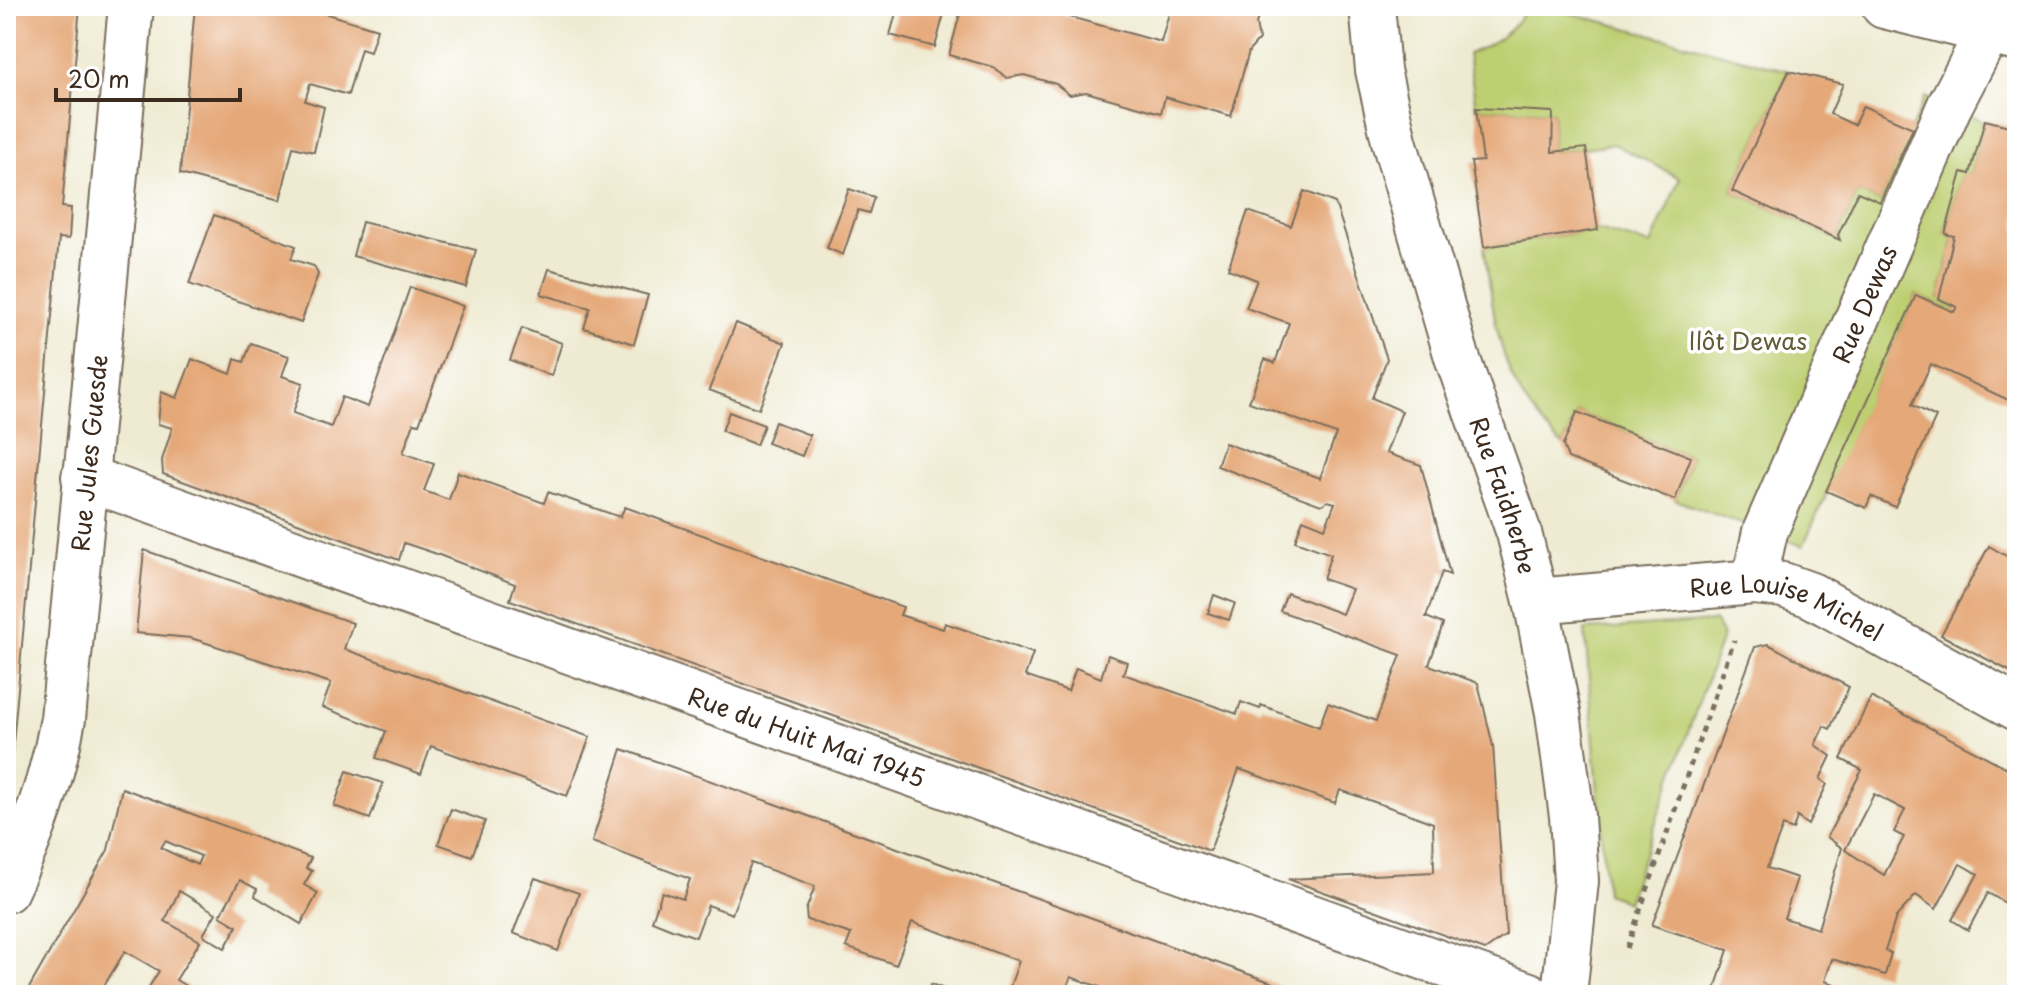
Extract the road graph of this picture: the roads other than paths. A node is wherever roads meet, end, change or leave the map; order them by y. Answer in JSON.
{"nodes":[{"id":1,"x":131,"y":6,"type":"edge"},
{"id":2,"x":1372,"y":6,"type":"edge"},
{"id":3,"x":1884,"y":6,"type":"edge"},
{"id":4,"x":2002,"y":36,"type":"edge"},
{"id":5,"x":84,"y":477,"type":"junction"},
{"id":6,"x":1754,"y":582,"type":"junction"},
{"id":7,"x":1536,"y":601,"type":"junction"},
{"id":8,"x":2017,"y":708,"type":"edge"},
{"id":9,"x":6,"y":890,"type":"edge"},
{"id":10,"x":1529,"y":995,"type":"edge"},
{"id":11,"x":1564,"y":995,"type":"edge"}],
"edges":[{"from":1,"to":5,"type":"street","name":"Rue Jules Guesde"},
{"from":2,"to":7,"type":"street","name":"Rue Faidherbe"},
{"from":3,"to":4,"type":"street"},
{"from":4,"to":6,"type":"street","name":"Rue Dewas"},
{"from":5,"to":9,"type":"street","name":"Rue Jules Guesde"},
{"from":5,"to":10,"type":"street","name":"Rue du Huit Mai 1945"},
{"from":6,"to":7,"type":"street","name":"Rue Louise Michel"},
{"from":6,"to":8,"type":"street","name":"Rue Louise Michel"},
{"from":7,"to":11,"type":"street","name":"Rue Faidherbe"}]}
